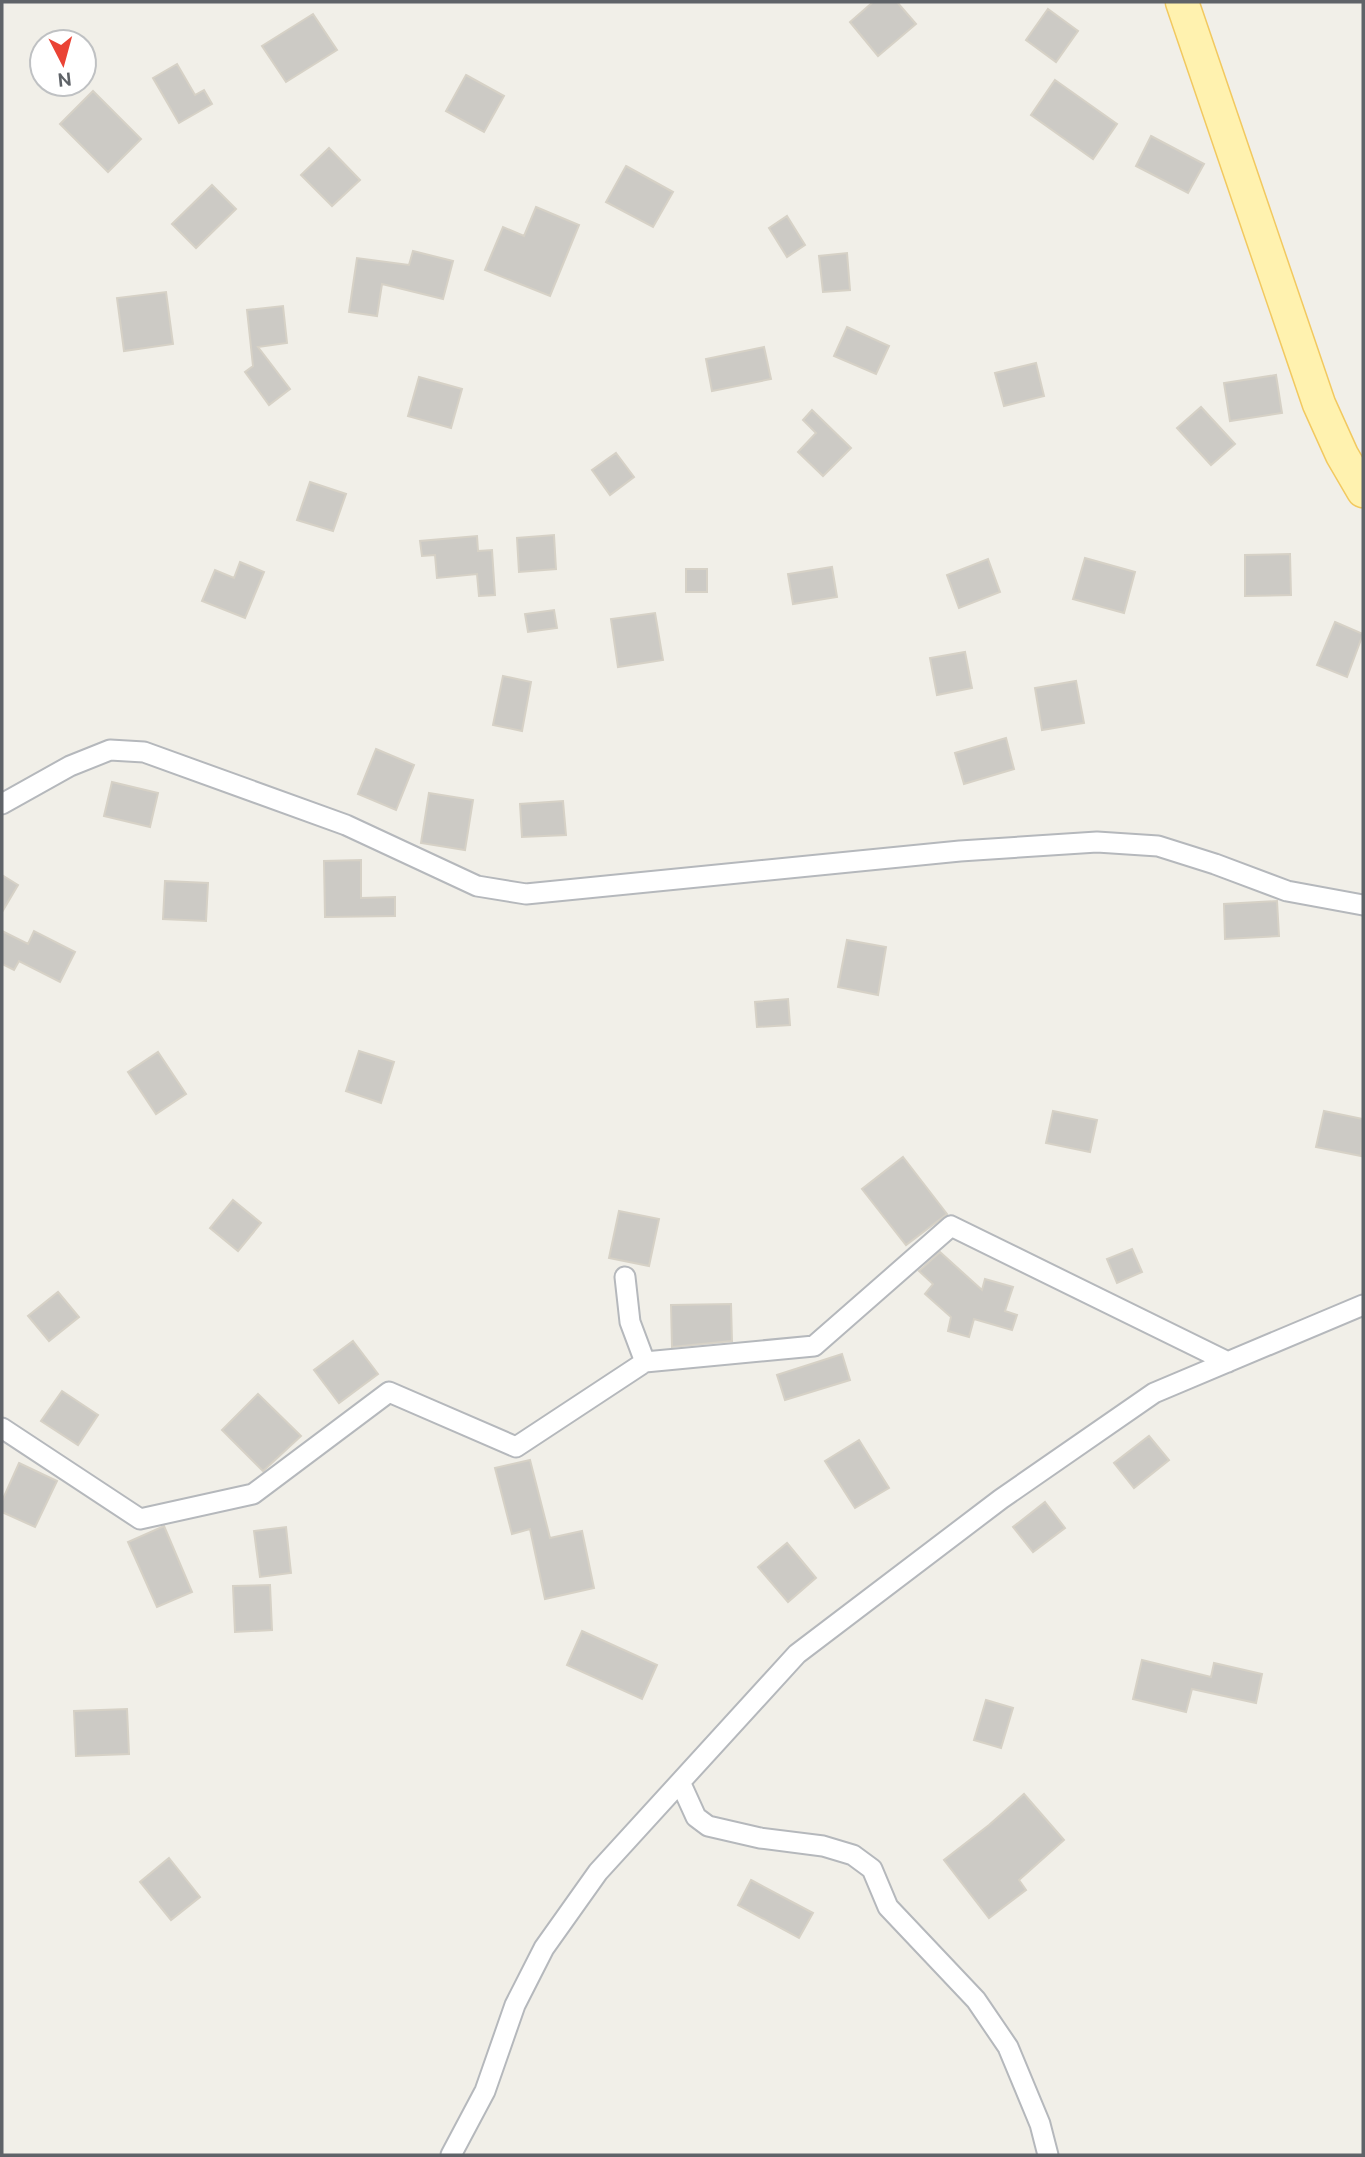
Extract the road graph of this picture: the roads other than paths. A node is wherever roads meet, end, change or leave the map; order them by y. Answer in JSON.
{"nodes":[{"id":1,"x":1182,"y":2,"type":"edge"},
{"id":2,"x":1363,"y":491,"type":"edge"},
{"id":3,"x":2,"y":804,"type":"edge"},
{"id":4,"x":1363,"y":905,"type":"edge"},
{"id":5,"x":625,"y":1277,"type":"dead end"},
{"id":6,"x":1363,"y":1305,"type":"edge"},
{"id":7,"x":645,"y":1362,"type":"junction"},
{"id":8,"x":1228,"y":1362,"type":"junction"},
{"id":9,"x":2,"y":1428,"type":"edge"},
{"id":10,"x":681,"y":1784,"type":"junction"},
{"id":11,"x":451,"y":2155,"type":"edge"},
{"id":12,"x":1048,"y":2155,"type":"edge"}],
"edges":[{"from":1,"to":2,"type":"main road"},
{"from":3,"to":4,"type":"street"},
{"from":5,"to":7,"type":"street"},
{"from":6,"to":8,"type":"street"},
{"from":7,"to":8,"type":"street"},
{"from":7,"to":9,"type":"street"},
{"from":8,"to":10,"type":"street"},
{"from":10,"to":11,"type":"street"},
{"from":10,"to":12,"type":"street"}]}
